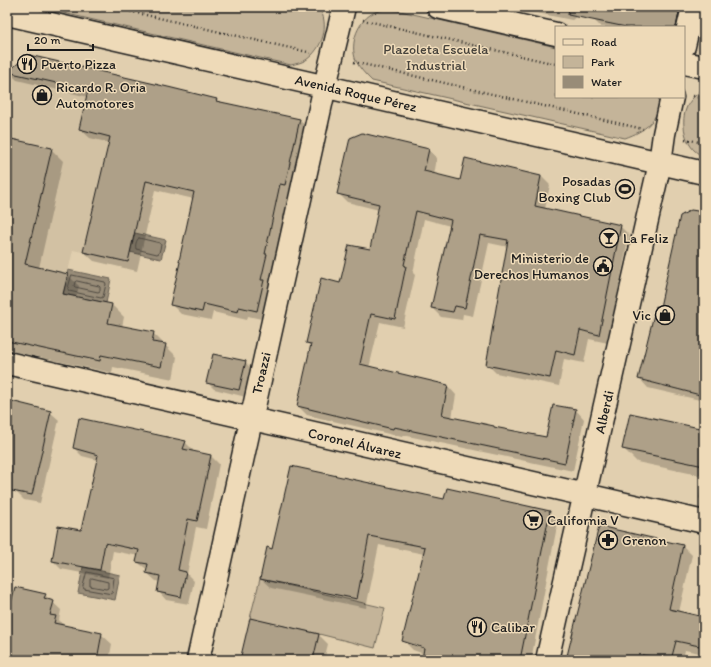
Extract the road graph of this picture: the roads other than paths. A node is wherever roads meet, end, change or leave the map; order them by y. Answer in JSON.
{"nodes":[{"id":1,"x":438,"y":7,"type":"edge"},
{"id":2,"x":693,"y":7,"type":"edge"},
{"id":3,"x":343,"y":11,"type":"edge"},
{"id":4,"x":7,"y":14,"type":"edge"},
{"id":5,"x":555,"y":34,"type":"edge"},
{"id":6,"x":685,"y":42,"type":"edge"},
{"id":7,"x":685,"y":63,"type":"edge"},
{"id":8,"x":704,"y":67,"type":"edge"},
{"id":9,"x":325,"y":86,"type":"junction"},
{"id":10,"x":672,"y":98,"type":"edge"},
{"id":11,"x":660,"y":163,"type":"junction"},
{"id":12,"x":704,"y":173,"type":"edge"},
{"id":13,"x":7,"y":363,"type":"edge"},
{"id":14,"x":251,"y":419,"type":"junction"},
{"id":15,"x":585,"y":495,"type":"junction"},
{"id":16,"x":704,"y":522,"type":"edge"},
{"id":17,"x":198,"y":660,"type":"edge"},
{"id":18,"x":547,"y":660,"type":"edge"}],
"edges":[{"from":1,"to":5,"type":"street"},
{"from":2,"to":6,"type":"street"},
{"from":3,"to":9,"type":"street","name":"Troazzi"},
{"from":4,"to":9,"type":"street","name":"Avenida Roque Pérez"},
{"from":7,"to":8,"type":"street"},
{"from":9,"to":11,"type":"street","name":"Avenida Roque Pérez"},
{"from":9,"to":14,"type":"street","name":"Troazzi"},
{"from":10,"to":11,"type":"street","name":"Alberdi"},
{"from":11,"to":12,"type":"street","name":"Avenida Roque Pérez"},
{"from":11,"to":15,"type":"street","name":"Alberdi"},
{"from":13,"to":14,"type":"street","name":"Coronel Álvarez"},
{"from":14,"to":15,"type":"street","name":"Coronel Álvarez"},
{"from":14,"to":17,"type":"street","name":"Troazzi"},
{"from":15,"to":16,"type":"street","name":"Coronel Álvarez"},
{"from":15,"to":18,"type":"street","name":"Alberdi"}]}
